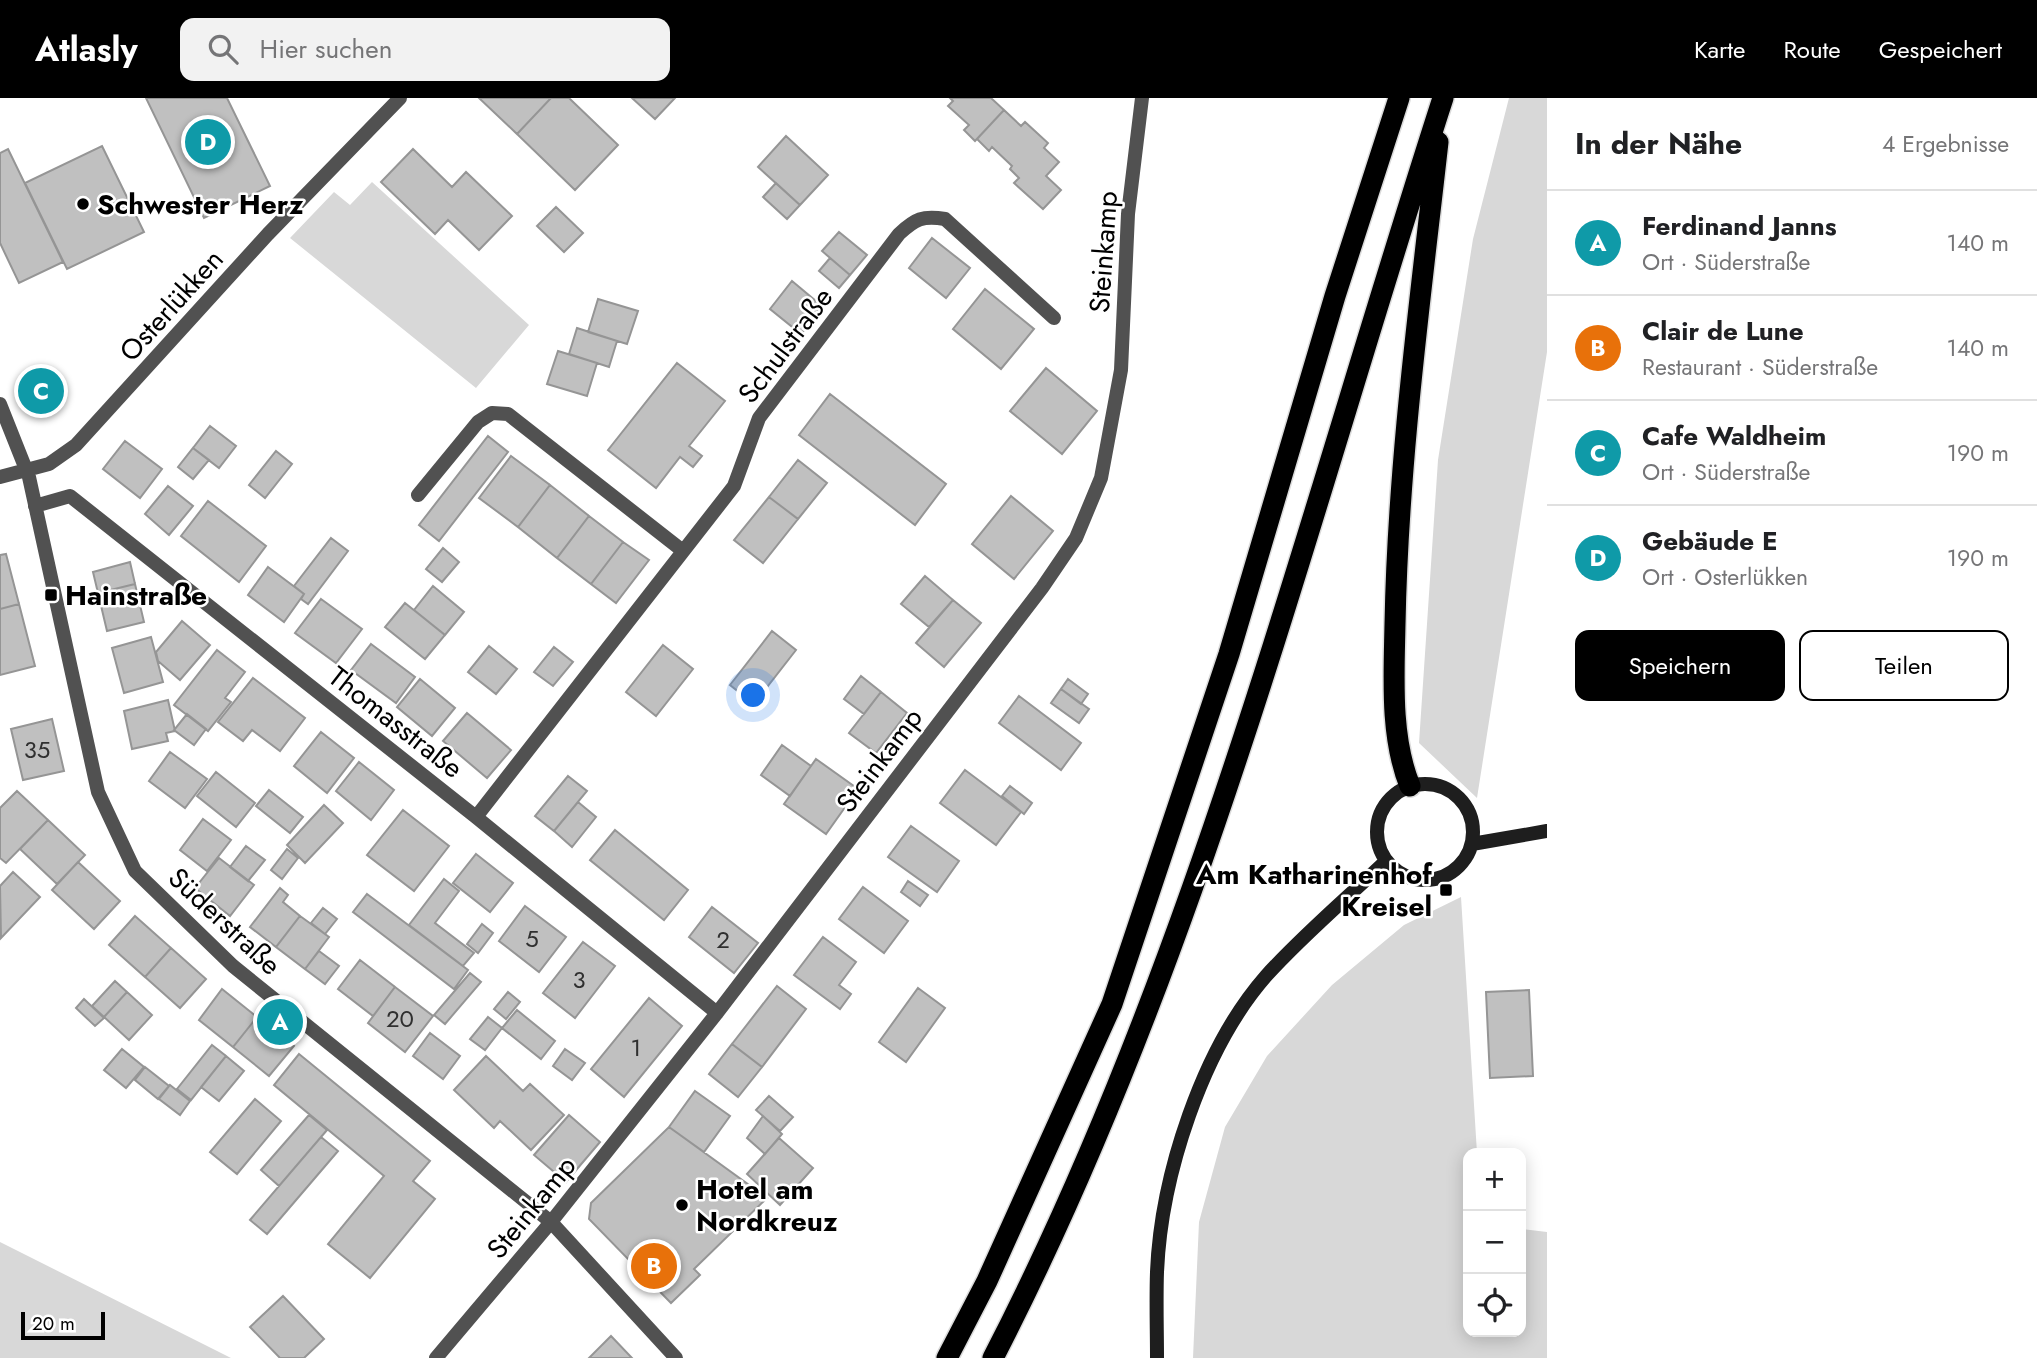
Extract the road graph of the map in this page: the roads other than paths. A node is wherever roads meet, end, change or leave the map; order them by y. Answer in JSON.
{"nodes":[{"id":1,"x":400,"y":98,"type":"edge"},
{"id":2,"x":1142,"y":98,"type":"edge"},
{"id":3,"x":1399,"y":98,"type":"edge"},
{"id":4,"x":1443,"y":98,"type":"edge"},
{"id":5,"x":1054,"y":318,"type":"dead end"},
{"id":6,"x":0,"y":404,"type":"edge"},
{"id":7,"x":26,"y":470,"type":"junction"},
{"id":8,"x":0,"y":477,"type":"edge"},
{"id":9,"x":418,"y":495,"type":"dead end"},
{"id":10,"x":35,"y":506,"type":"junction"},
{"id":11,"x":683,"y":551,"type":"junction"},
{"id":12,"x":1410,"y":786,"type":"junction"},
{"id":13,"x":476,"y":817,"type":"junction"},
{"id":14,"x":1547,"y":831,"type":"edge"},
{"id":15,"x":1472,"y":844,"type":"junction"},
{"id":16,"x":1385,"y":861,"type":"junction"},
{"id":17,"x":717,"y":1013,"type":"junction"},
{"id":18,"x":551,"y":1222,"type":"junction"},
{"id":19,"x":436,"y":1358,"type":"edge"},
{"id":20,"x":676,"y":1358,"type":"edge"},
{"id":21,"x":947,"y":1358,"type":"edge"},
{"id":22,"x":992,"y":1358,"type":"edge"},
{"id":23,"x":1157,"y":1358,"type":"edge"}],
"edges":[{"from":1,"to":7,"type":"street","name":"Osterlükken"},
{"from":2,"to":17,"type":"street","name":"Steinkamp"},
{"from":3,"to":21,"type":"highway"},
{"from":4,"to":12,"type":"highway"},
{"from":4,"to":22,"type":"highway"},
{"from":5,"to":11,"type":"street","name":"Schulstraße"},
{"from":6,"to":7,"type":"street","name":"Süderstraße"},
{"from":7,"to":8,"type":"street"},
{"from":7,"to":10,"type":"street","name":"Süderstraße"},
{"from":9,"to":11,"type":"street"},
{"from":10,"to":13,"type":"street","name":"Thomasstraße"},
{"from":10,"to":18,"type":"street","name":"Süderstraße"},
{"from":11,"to":13,"type":"street","name":"Schulstraße"},
{"from":12,"to":15,"type":"main road"},
{"from":12,"to":16,"type":"main road"},
{"from":13,"to":17,"type":"street","name":"Thomasstraße"},
{"from":14,"to":15,"type":"main road"},
{"from":15,"to":16,"type":"main road"},
{"from":16,"to":23,"type":"main road"},
{"from":17,"to":18,"type":"street","name":"Steinkamp"},
{"from":18,"to":19,"type":"street","name":"Steinkamp"},
{"from":18,"to":20,"type":"street","name":"Süderstraße"}]}
